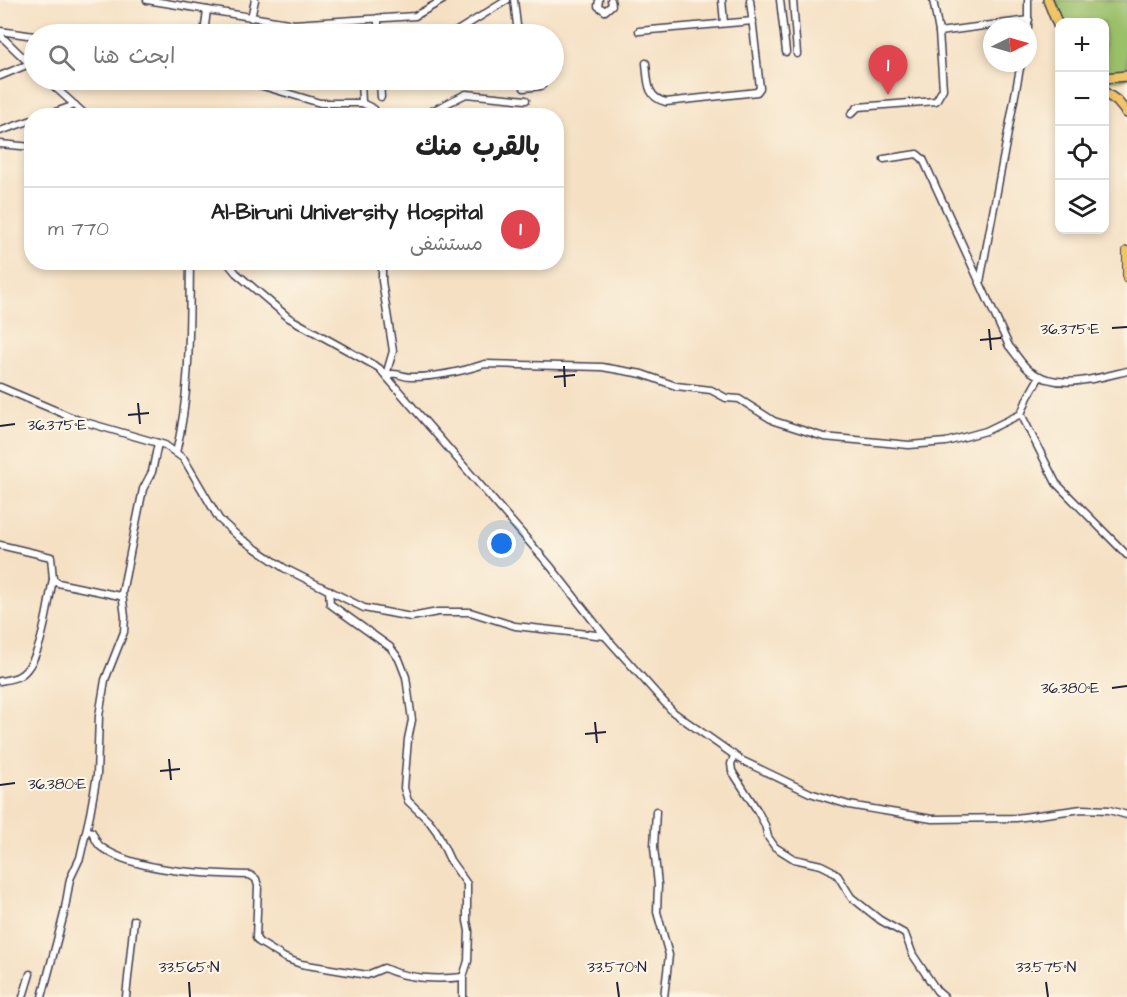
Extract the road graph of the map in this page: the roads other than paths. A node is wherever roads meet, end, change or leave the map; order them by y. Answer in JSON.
{"nodes":[{"id":1,"x":147,"y":0,"type":"edge"},
{"id":2,"x":255,"y":0,"type":"edge"},
{"id":3,"x":443,"y":0,"type":"edge"},
{"id":4,"x":507,"y":0,"type":"edge"},
{"id":5,"x":514,"y":0,"type":"edge"},
{"id":6,"x":599,"y":0,"type":"edge"},
{"id":7,"x":611,"y":0,"type":"edge"},
{"id":8,"x":722,"y":0,"type":"edge"},
{"id":9,"x":750,"y":0,"type":"edge"},
{"id":10,"x":780,"y":0,"type":"edge"},
{"id":11,"x":793,"y":0,"type":"edge"},
{"id":12,"x":933,"y":0,"type":"edge"},
{"id":13,"x":1028,"y":0,"type":"edge"},
{"id":14,"x":1049,"y":0,"type":"edge"},
{"id":15,"x":207,"y":10,"type":"junction"},
{"id":16,"x":251,"y":18,"type":"junction"},
{"id":17,"x":378,"y":18,"type":"junction"},
{"id":18,"x":1028,"y":18,"type":"edge"},
{"id":19,"x":1055,"y":18,"type":"edge"},
{"id":20,"x":753,"y":21,"type":"junction"},
{"id":21,"x":724,"y":23,"type":"junction"},
{"id":22,"x":205,"y":24,"type":"edge"},
{"id":23,"x":378,"y":24,"type":"edge"},
{"id":24,"x":468,"y":24,"type":"edge"},
{"id":25,"x":517,"y":24,"type":"edge"},
{"id":26,"x":983,"y":28,"type":"edge"},
{"id":27,"x":639,"y":31,"type":"dead end"},
{"id":28,"x":939,"y":32,"type":"junction"},
{"id":29,"x":0,"y":33,"type":"edge"},
{"id":30,"x":24,"y":35,"type":"edge"},
{"id":31,"x":786,"y":52,"type":"dead end"},
{"id":32,"x":797,"y":54,"type":"dead end"},
{"id":33,"x":24,"y":58,"type":"edge"},
{"id":34,"x":646,"y":63,"type":"dead end"},
{"id":35,"x":24,"y":68,"type":"edge"},
{"id":36,"x":1019,"y":72,"type":"edge"},
{"id":37,"x":0,"y":76,"type":"edge"},
{"id":38,"x":1127,"y":76,"type":"edge"},
{"id":39,"x":1109,"y":78,"type":"edge"},
{"id":40,"x":58,"y":90,"type":"edge"},
{"id":41,"x":276,"y":90,"type":"edge"},
{"id":42,"x":361,"y":90,"type":"edge"},
{"id":43,"x":381,"y":90,"type":"edge"},
{"id":44,"x":1109,"y":95,"type":"edge"},
{"id":45,"x":381,"y":97,"type":"dead end"},
{"id":46,"x":526,"y":100,"type":"dead end"},
{"id":47,"x":362,"y":103,"type":"junction"},
{"id":48,"x":75,"y":105,"type":"junction"},
{"id":49,"x":67,"y":108,"type":"edge"},
{"id":50,"x":78,"y":108,"type":"edge"},
{"id":51,"x":372,"y":108,"type":"edge"},
{"id":52,"x":438,"y":108,"type":"edge"},
{"id":53,"x":1127,"y":113,"type":"edge"},
{"id":54,"x":851,"y":114,"type":"dead end"},
{"id":55,"x":24,"y":123,"type":"edge"},
{"id":56,"x":0,"y":131,"type":"edge"},
{"id":57,"x":0,"y":144,"type":"edge"},
{"id":58,"x":24,"y":146,"type":"edge"},
{"id":59,"x":884,"y":159,"type":"dead end"},
{"id":60,"x":1127,"y":251,"type":"edge"},
{"id":61,"x":190,"y":270,"type":"edge"},
{"id":62,"x":234,"y":270,"type":"edge"},
{"id":63,"x":382,"y":270,"type":"edge"},
{"id":64,"x":1127,"y":279,"type":"edge"},
{"id":65,"x":980,"y":282,"type":"junction"},
{"id":66,"x":1127,"y":371,"type":"edge"},
{"id":67,"x":386,"y":375,"type":"junction"},
{"id":68,"x":1040,"y":376,"type":"junction"},
{"id":69,"x":0,"y":387,"type":"edge"},
{"id":70,"x":1022,"y":414,"type":"junction"},
{"id":71,"x":158,"y":443,"type":"junction"},
{"id":72,"x":176,"y":453,"type":"junction"},
{"id":73,"x":0,"y":545,"type":"edge"},
{"id":74,"x":1127,"y":555,"type":"edge"},
{"id":75,"x":53,"y":579,"type":"junction"},
{"id":76,"x":329,"y":590,"type":"junction"},
{"id":77,"x":122,"y":593,"type":"junction"},
{"id":78,"x":605,"y":636,"type":"junction"},
{"id":79,"x":0,"y":681,"type":"edge"},
{"id":80,"x":734,"y":756,"type":"junction"},
{"id":81,"x":656,"y":811,"type":"dead end"},
{"id":82,"x":1127,"y":815,"type":"edge"},
{"id":83,"x":87,"y":830,"type":"junction"},
{"id":84,"x":134,"y":920,"type":"dead end"},
{"id":85,"x":30,"y":974,"type":"dead end"},
{"id":86,"x":463,"y":977,"type":"junction"},
{"id":87,"x":23,"y":997,"type":"edge"},
{"id":88,"x":43,"y":997,"type":"edge"},
{"id":89,"x":126,"y":997,"type":"edge"},
{"id":90,"x":463,"y":997,"type":"edge"},
{"id":91,"x":664,"y":997,"type":"edge"},
{"id":92,"x":944,"y":997,"type":"edge"}],
"edges":[{"from":1,"to":15,"type":"street"},
{"from":2,"to":16,"type":"street"},
{"from":3,"to":17,"type":"street"},
{"from":4,"to":24,"type":"street"},
{"from":5,"to":25,"type":"street"},
{"from":6,"to":7,"type":"street"},
{"from":8,"to":21,"type":"street"},
{"from":9,"to":20,"type":"street"},
{"from":10,"to":31,"type":"street"},
{"from":11,"to":32,"type":"street"},
{"from":12,"to":28,"type":"street"},
{"from":13,"to":18,"type":"street"},
{"from":14,"to":19,"type":"highway"},
{"from":15,"to":16,"type":"street"},
{"from":15,"to":22,"type":"street"},
{"from":16,"to":17,"type":"street"},
{"from":17,"to":23,"type":"street"},
{"from":20,"to":21,"type":"street"},
{"from":20,"to":34,"type":"street"},
{"from":21,"to":27,"type":"street"},
{"from":26,"to":28,"type":"street"},
{"from":28,"to":54,"type":"street"},
{"from":29,"to":30,"type":"street"},
{"from":29,"to":33,"type":"street"},
{"from":35,"to":37,"type":"street"},
{"from":36,"to":65,"type":"street"},
{"from":38,"to":39,"type":"highway"},
{"from":40,"to":48,"type":"street"},
{"from":41,"to":47,"type":"street"},
{"from":42,"to":47,"type":"street"},
{"from":43,"to":45,"type":"street"},
{"from":44,"to":53,"type":"highway"},
{"from":46,"to":52,"type":"street"},
{"from":47,"to":51,"type":"street"},
{"from":48,"to":49,"type":"street"},
{"from":48,"to":50,"type":"street"},
{"from":55,"to":56,"type":"street"},
{"from":57,"to":58,"type":"street"},
{"from":59,"to":65,"type":"street"},
{"from":60,"to":64,"type":"main road"},
{"from":61,"to":72,"type":"street"},
{"from":62,"to":67,"type":"street"},
{"from":63,"to":67,"type":"street"},
{"from":65,"to":68,"type":"street"},
{"from":66,"to":68,"type":"street"},
{"from":67,"to":70,"type":"street"},
{"from":67,"to":78,"type":"street"},
{"from":68,"to":70,"type":"street"},
{"from":69,"to":71,"type":"street"},
{"from":70,"to":74,"type":"street"},
{"from":71,"to":72,"type":"street"},
{"from":71,"to":77,"type":"street"},
{"from":72,"to":76,"type":"street"},
{"from":73,"to":75,"type":"street"},
{"from":75,"to":77,"type":"street"},
{"from":75,"to":79,"type":"street"},
{"from":76,"to":78,"type":"street"},
{"from":76,"to":86,"type":"street"},
{"from":77,"to":83,"type":"street"},
{"from":78,"to":80,"type":"street"},
{"from":80,"to":82,"type":"street"},
{"from":80,"to":92,"type":"street"},
{"from":81,"to":91,"type":"street"},
{"from":83,"to":86,"type":"street"},
{"from":83,"to":88,"type":"street"},
{"from":84,"to":89,"type":"street"},
{"from":85,"to":87,"type":"street"},
{"from":86,"to":90,"type":"street"}]}
